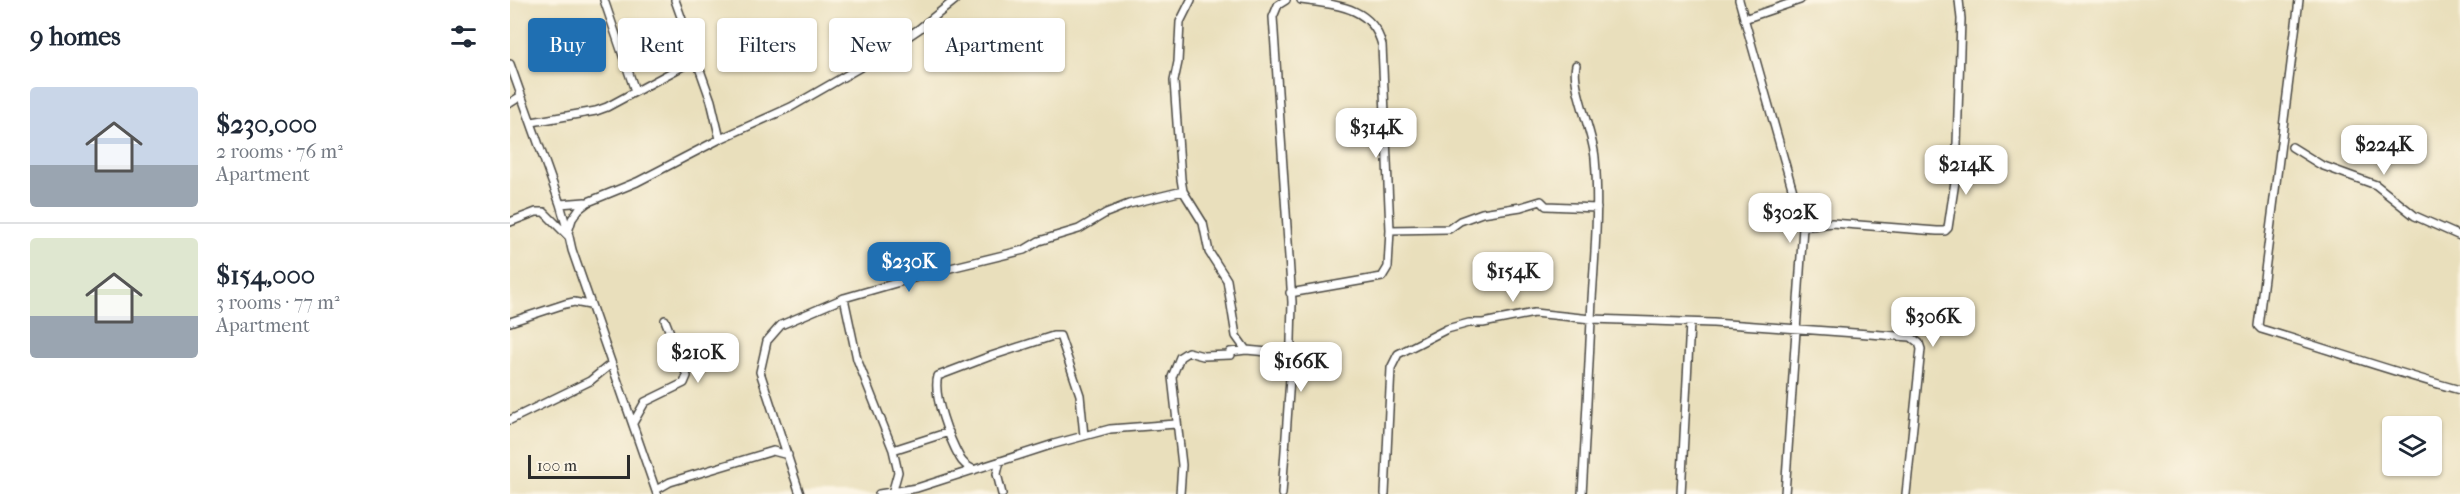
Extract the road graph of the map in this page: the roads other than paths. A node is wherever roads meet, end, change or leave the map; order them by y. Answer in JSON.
{"nodes":[{"id":1,"x":603,"y":0,"type":"edge"},
{"id":2,"x":675,"y":0,"type":"edge"},
{"id":3,"x":955,"y":0,"type":"edge"},
{"id":4,"x":1191,"y":0,"type":"edge"},
{"id":5,"x":1286,"y":0,"type":"edge"},
{"id":6,"x":1301,"y":0,"type":"edge"},
{"id":7,"x":1738,"y":0,"type":"edge"},
{"id":8,"x":1800,"y":0,"type":"edge"},
{"id":9,"x":1959,"y":0,"type":"edge"},
{"id":10,"x":2300,"y":0,"type":"edge"},
{"id":11,"x":681,"y":18,"type":"edge"},
{"id":12,"x":1744,"y":19,"type":"junction"},
{"id":13,"x":510,"y":64,"type":"edge"},
{"id":14,"x":1576,"y":65,"type":"dead end"},
{"id":15,"x":671,"y":72,"type":"edge"},
{"id":16,"x":701,"y":72,"type":"edge"},
{"id":17,"x":635,"y":91,"type":"junction"},
{"id":18,"x":521,"y":96,"type":"junction"},
{"id":19,"x":510,"y":103,"type":"edge"},
{"id":20,"x":532,"y":122,"type":"junction"},
{"id":21,"x":720,"y":139,"type":"junction"},
{"id":22,"x":2292,"y":147,"type":"dead end"},
{"id":23,"x":1183,"y":191,"type":"junction"},
{"id":24,"x":588,"y":202,"type":"junction"},
{"id":25,"x":560,"y":204,"type":"junction"},
{"id":26,"x":1597,"y":208,"type":"junction"},
{"id":27,"x":510,"y":222,"type":"edge"},
{"id":28,"x":1803,"y":227,"type":"junction"},
{"id":29,"x":1390,"y":230,"type":"junction"},
{"id":30,"x":568,"y":235,"type":"junction"},
{"id":31,"x":2460,"y":236,"type":"edge"},
{"id":32,"x":1290,"y":293,"type":"junction"},
{"id":33,"x":844,"y":298,"type":"junction"},
{"id":34,"x":590,"y":305,"type":"junction"},
{"id":35,"x":1591,"y":319,"type":"junction"},
{"id":36,"x":665,"y":320,"type":"dead end"},
{"id":37,"x":510,"y":322,"type":"edge"},
{"id":38,"x":1690,"y":323,"type":"junction"},
{"id":39,"x":1796,"y":328,"type":"junction"},
{"id":40,"x":1246,"y":350,"type":"junction"},
{"id":41,"x":1290,"y":354,"type":"junction"},
{"id":42,"x":611,"y":364,"type":"junction"},
{"id":43,"x":2460,"y":390,"type":"edge"},
{"id":44,"x":510,"y":420,"type":"edge"},
{"id":45,"x":633,"y":423,"type":"junction"},
{"id":46,"x":1176,"y":424,"type":"junction"},
{"id":47,"x":950,"y":432,"type":"junction"},
{"id":48,"x":1084,"y":435,"type":"junction"},
{"id":49,"x":893,"y":450,"type":"junction"},
{"id":50,"x":788,"y":455,"type":"junction"},
{"id":51,"x":960,"y":458,"type":"junction"},
{"id":52,"x":1000,"y":461,"type":"junction"},
{"id":53,"x":986,"y":466,"type":"junction"},
{"id":54,"x":974,"y":470,"type":"junction"},
{"id":55,"x":996,"y":474,"type":"junction"},
{"id":56,"x":956,"y":475,"type":"junction"},
{"id":57,"x":893,"y":490,"type":"junction"},
{"id":58,"x":657,"y":492,"type":"edge"},
{"id":59,"x":800,"y":494,"type":"edge"},
{"id":60,"x":879,"y":494,"type":"edge"},
{"id":61,"x":1002,"y":494,"type":"edge"},
{"id":62,"x":1180,"y":494,"type":"edge"},
{"id":63,"x":1282,"y":494,"type":"edge"},
{"id":64,"x":1385,"y":494,"type":"edge"},
{"id":65,"x":1582,"y":494,"type":"edge"},
{"id":66,"x":1681,"y":494,"type":"edge"},
{"id":67,"x":1785,"y":494,"type":"edge"},
{"id":68,"x":1906,"y":494,"type":"edge"}],
"edges":[{"from":1,"to":17,"type":"street"},
{"from":2,"to":11,"type":"street"},
{"from":3,"to":21,"type":"street"},
{"from":4,"to":23,"type":"street"},
{"from":5,"to":32,"type":"street"},
{"from":6,"to":29,"type":"street"},
{"from":7,"to":12,"type":"street"},
{"from":8,"to":12,"type":"street"},
{"from":9,"to":28,"type":"street"},
{"from":10,"to":43,"type":"street"},
{"from":12,"to":28,"type":"street"},
{"from":13,"to":18,"type":"street"},
{"from":14,"to":26,"type":"street"},
{"from":15,"to":17,"type":"street"},
{"from":16,"to":21,"type":"street"},
{"from":17,"to":20,"type":"street"},
{"from":18,"to":19,"type":"street"},
{"from":18,"to":20,"type":"street"},
{"from":20,"to":25,"type":"street"},
{"from":21,"to":24,"type":"street"},
{"from":22,"to":31,"type":"street"},
{"from":23,"to":33,"type":"street"},
{"from":23,"to":40,"type":"street"},
{"from":24,"to":25,"type":"street"},
{"from":24,"to":30,"type":"street"},
{"from":25,"to":30,"type":"street"},
{"from":26,"to":29,"type":"street"},
{"from":26,"to":35,"type":"street"},
{"from":27,"to":30,"type":"street"},
{"from":28,"to":39,"type":"street"},
{"from":29,"to":32,"type":"street"},
{"from":30,"to":34,"type":"street"},
{"from":32,"to":41,"type":"street"},
{"from":33,"to":49,"type":"street"},
{"from":33,"to":50,"type":"street"},
{"from":34,"to":37,"type":"street"},
{"from":34,"to":42,"type":"street"},
{"from":35,"to":38,"type":"street"},
{"from":35,"to":64,"type":"street"},
{"from":35,"to":65,"type":"street"},
{"from":36,"to":45,"type":"street"},
{"from":38,"to":39,"type":"street"},
{"from":38,"to":66,"type":"street"},
{"from":39,"to":67,"type":"street"},
{"from":39,"to":68,"type":"street"},
{"from":40,"to":41,"type":"street"},
{"from":40,"to":46,"type":"street"},
{"from":41,"to":63,"type":"street"},
{"from":42,"to":44,"type":"street"},
{"from":42,"to":45,"type":"street"},
{"from":45,"to":58,"type":"street"},
{"from":46,"to":48,"type":"street"},
{"from":46,"to":62,"type":"street"},
{"from":47,"to":48,"type":"street"},
{"from":47,"to":49,"type":"street"},
{"from":47,"to":51,"type":"street"},
{"from":48,"to":52,"type":"street"},
{"from":49,"to":57,"type":"street"},
{"from":50,"to":58,"type":"street"},
{"from":50,"to":59,"type":"street"},
{"from":51,"to":54,"type":"street"},
{"from":51,"to":56,"type":"street"},
{"from":52,"to":53,"type":"street"},
{"from":52,"to":55,"type":"street"},
{"from":53,"to":54,"type":"street"},
{"from":53,"to":55,"type":"street"},
{"from":54,"to":56,"type":"street"},
{"from":55,"to":61,"type":"street"},
{"from":56,"to":57,"type":"street"},
{"from":57,"to":60,"type":"street"}]}
